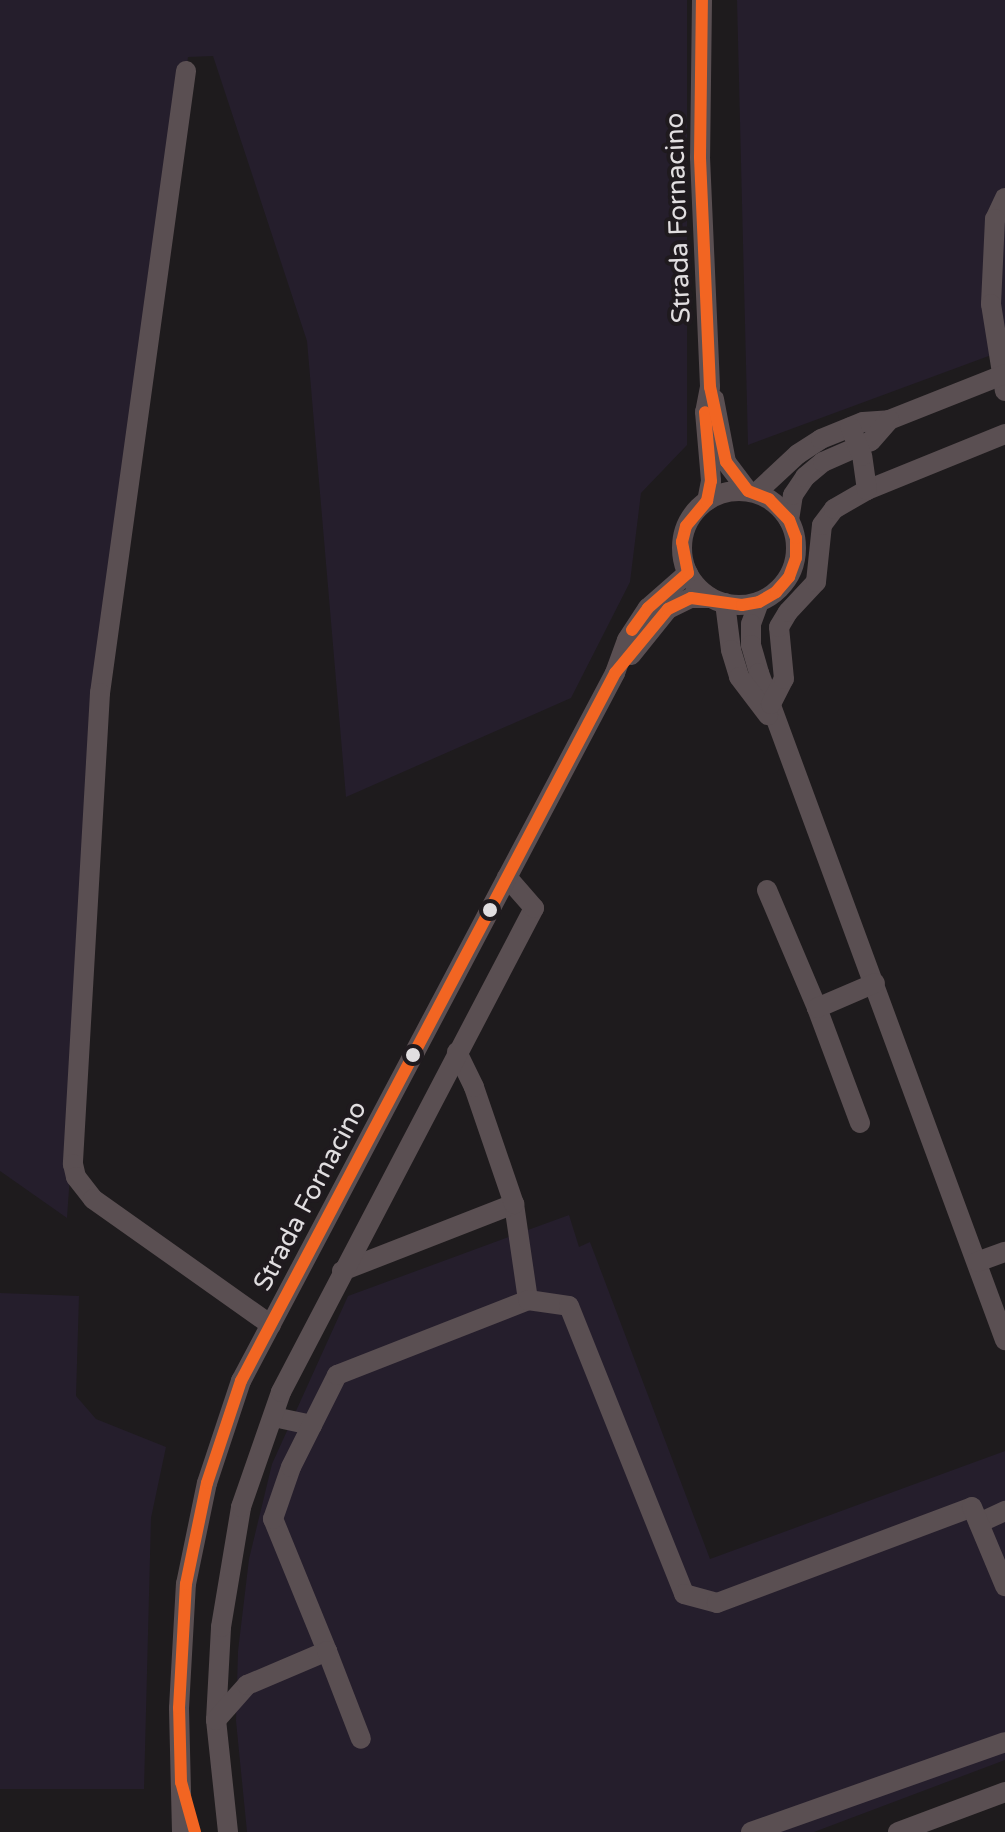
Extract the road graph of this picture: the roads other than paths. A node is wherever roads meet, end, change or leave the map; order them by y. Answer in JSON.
{"nodes":[{"id":1,"x":702,"y":0,"type":"edge"},
{"id":2,"x":186,"y":71,"type":"dead end"},
{"id":3,"x":1005,"y":198,"type":"edge"},
{"id":4,"x":1003,"y":381,"type":"edge"},
{"id":5,"x":710,"y":387,"type":"junction"},
{"id":6,"x":1005,"y":434,"type":"edge"},
{"id":7,"x":854,"y":437,"type":"junction"},
{"id":8,"x":867,"y":490,"type":"junction"},
{"id":9,"x":752,"y":492,"type":"junction"},
{"id":10,"x":707,"y":501,"type":"junction"},
{"id":11,"x":789,"y":520,"type":"junction"},
{"id":12,"x":688,"y":573,"type":"junction"},
{"id":13,"x":718,"y":600,"type":"junction"},
{"id":14,"x":759,"y":602,"type":"junction"},
{"id":15,"x":615,"y":673,"type":"junction"},
{"id":16,"x":771,"y":704,"type":"junction"},
{"id":17,"x":781,"y":730,"type":"junction"},
{"id":18,"x":507,"y":877,"type":"junction"},
{"id":19,"x":767,"y":890,"type":"dead end"},
{"id":20,"x":875,"y":983,"type":"junction"},
{"id":21,"x":817,"y":1008,"type":"junction"},
{"id":22,"x":457,"y":1052,"type":"junction"},
{"id":23,"x":860,"y":1123,"type":"dead end"},
{"id":24,"x":514,"y":1204,"type":"junction"},
{"id":25,"x":1005,"y":1252,"type":"edge"},
{"id":26,"x":977,"y":1262,"type":"junction"},
{"id":27,"x":342,"y":1271,"type":"junction"},
{"id":28,"x":528,"y":1300,"type":"junction"},
{"id":29,"x":271,"y":1325,"type":"junction"},
{"id":30,"x":1005,"y":1340,"type":"edge"},
{"id":31,"x":274,"y":1417,"type":"junction"},
{"id":32,"x":312,"y":1425,"type":"junction"},
{"id":33,"x":1005,"y":1511,"type":"edge"},
{"id":34,"x":979,"y":1523,"type":"junction"},
{"id":35,"x":1005,"y":1586,"type":"edge"},
{"id":36,"x":327,"y":1651,"type":"junction"},
{"id":37,"x":216,"y":1720,"type":"junction"},
{"id":38,"x":361,"y":1739,"type":"dead end"},
{"id":39,"x":1005,"y":1742,"type":"edge"},
{"id":40,"x":1005,"y":1792,"type":"edge"},
{"id":41,"x":184,"y":1830,"type":"edge"},
{"id":42,"x":228,"y":1832,"type":"edge"},
{"id":43,"x":751,"y":1832,"type":"edge"},
{"id":44,"x":898,"y":1832,"type":"edge"}],
"edges":[{"from":1,"to":5,"type":"street","name":"Strada Fornacino"},
{"from":2,"to":29,"type":"street"},
{"from":3,"to":4,"type":"street"},
{"from":4,"to":7,"type":"street"},
{"from":5,"to":9,"type":"street","name":"Strada Fornacino"},
{"from":5,"to":10,"type":"street","name":"Strada Fornacino"},
{"from":6,"to":8,"type":"street"},
{"from":7,"to":8,"type":"street"},
{"from":7,"to":9,"type":"street"},
{"from":7,"to":11,"type":"street"},
{"from":8,"to":16,"type":"street"},
{"from":9,"to":10,"type":"street"},
{"from":9,"to":11,"type":"street"},
{"from":10,"to":12,"type":"street"},
{"from":11,"to":14,"type":"street"},
{"from":12,"to":13,"type":"street"},
{"from":12,"to":15,"type":"street","name":"Strada Fornacino"},
{"from":13,"to":14,"type":"street"},
{"from":13,"to":15,"type":"street","name":"Strada Fornacino"},
{"from":13,"to":17,"type":"street"},
{"from":14,"to":16,"type":"street"},
{"from":15,"to":18,"type":"street","name":"Strada Fornacino"},
{"from":16,"to":17,"type":"street"},
{"from":17,"to":20,"type":"street"},
{"from":18,"to":22,"type":"street"},
{"from":18,"to":29,"type":"street","name":"Strada Fornacino"},
{"from":19,"to":21,"type":"street"},
{"from":20,"to":21,"type":"street"},
{"from":20,"to":26,"type":"street"},
{"from":21,"to":23,"type":"street"},
{"from":22,"to":24,"type":"street"},
{"from":22,"to":27,"type":"street"},
{"from":24,"to":27,"type":"street"},
{"from":24,"to":28,"type":"street"},
{"from":25,"to":26,"type":"street"},
{"from":26,"to":30,"type":"street"},
{"from":27,"to":31,"type":"street"},
{"from":28,"to":32,"type":"street"},
{"from":28,"to":34,"type":"street"},
{"from":29,"to":41,"type":"street","name":"Strada Fornacino"},
{"from":31,"to":32,"type":"street"},
{"from":31,"to":37,"type":"street"},
{"from":32,"to":36,"type":"street"},
{"from":33,"to":34,"type":"street"},
{"from":34,"to":35,"type":"street"},
{"from":36,"to":37,"type":"street"},
{"from":36,"to":38,"type":"street"},
{"from":37,"to":42,"type":"street"},
{"from":39,"to":43,"type":"street"},
{"from":40,"to":44,"type":"street"}]}
